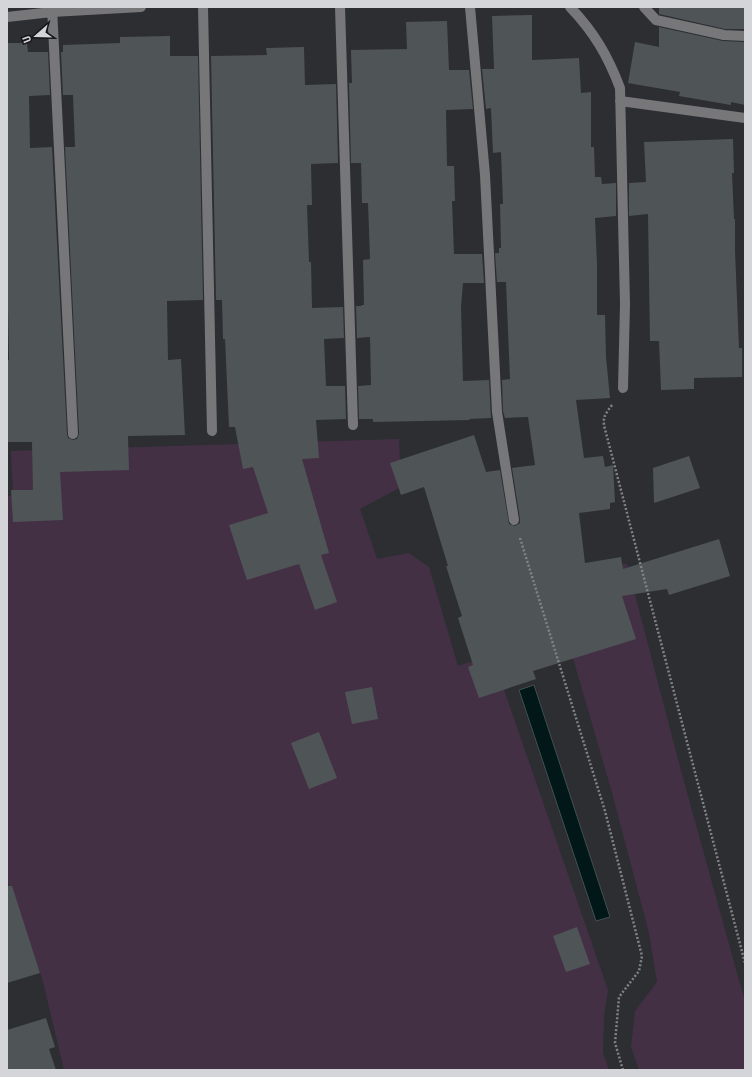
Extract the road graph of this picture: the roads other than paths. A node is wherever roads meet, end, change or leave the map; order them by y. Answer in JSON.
{"nodes":[{"id":1,"x":141,"y":7,"type":"edge"},
{"id":2,"x":203,"y":7,"type":"edge"},
{"id":3,"x":340,"y":7,"type":"edge"},
{"id":4,"x":470,"y":7,"type":"edge"},
{"id":5,"x":570,"y":7,"type":"edge"},
{"id":6,"x":644,"y":7,"type":"edge"},
{"id":7,"x":52,"y":10,"type":"edge"},
{"id":8,"x":7,"y":17,"type":"edge"},
{"id":9,"x":745,"y":36,"type":"edge"},
{"id":10,"x":620,"y":102,"type":"junction"},
{"id":11,"x":745,"y":118,"type":"edge"},
{"id":12,"x":623,"y":388,"type":"road end"},
{"id":13,"x":353,"y":425,"type":"dead end"},
{"id":14,"x":212,"y":431,"type":"dead end"},
{"id":15,"x":73,"y":434,"type":"dead end"},
{"id":16,"x":514,"y":520,"type":"road end"}],
"edges":[{"from":1,"to":7,"type":"street"},
{"from":2,"to":14,"type":"street"},
{"from":3,"to":13,"type":"street"},
{"from":4,"to":16,"type":"street"},
{"from":5,"to":10,"type":"street"},
{"from":6,"to":9,"type":"street"},
{"from":7,"to":8,"type":"street"},
{"from":7,"to":15,"type":"street"},
{"from":10,"to":11,"type":"street"},
{"from":10,"to":12,"type":"street"}]}
